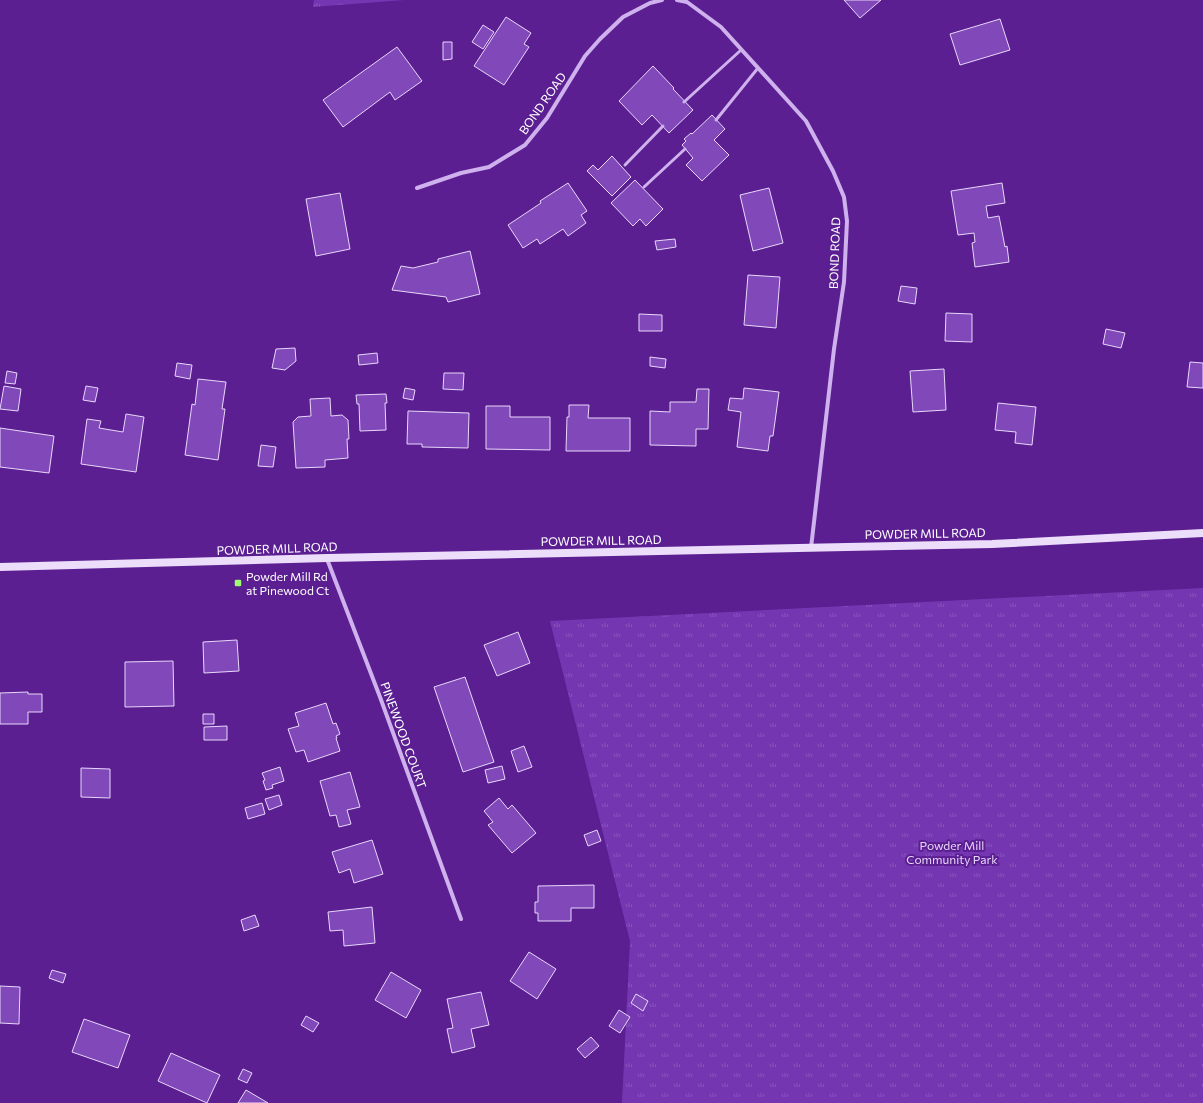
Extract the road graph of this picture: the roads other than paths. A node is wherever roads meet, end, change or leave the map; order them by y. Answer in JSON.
{"nodes":[{"id":1,"x":662,"y":0,"type":"edge"},
{"id":2,"x":677,"y":0,"type":"edge"},
{"id":3,"x":741,"y":50,"type":"junction"},
{"id":4,"x":758,"y":68,"type":"junction"},
{"id":5,"x":684,"y":102,"type":"dead end"},
{"id":6,"x":716,"y":120,"type":"dead end"},
{"id":7,"x":663,"y":126,"type":"dead end"},
{"id":8,"x":685,"y":149,"type":"dead end"},
{"id":9,"x":625,"y":166,"type":"dead end"},
{"id":10,"x":644,"y":187,"type":"dead end"},
{"id":11,"x":417,"y":188,"type":"dead end"},
{"id":12,"x":1203,"y":533,"type":"edge"},
{"id":13,"x":811,"y":548,"type":"junction"},
{"id":14,"x":326,"y":558,"type":"junction"},
{"id":15,"x":0,"y":567,"type":"edge"},
{"id":16,"x":461,"y":919,"type":"dead end"}],
"edges":[{"from":1,"to":11,"type":"street","name":"BOND ROAD"},
{"from":2,"to":3,"type":"street","name":"BOND ROAD"},
{"from":3,"to":4,"type":"street","name":"BOND ROAD"},
{"from":3,"to":5,"type":"lane"},
{"from":4,"to":6,"type":"lane"},
{"from":4,"to":13,"type":"street","name":"BOND ROAD"},
{"from":7,"to":9,"type":"lane"},
{"from":8,"to":10,"type":"lane"},
{"from":12,"to":13,"type":"main road","name":"POWDER MILL ROAD"},
{"from":13,"to":14,"type":"main road","name":"POWDER MILL ROAD"},
{"from":14,"to":15,"type":"main road","name":"POWDER MILL ROAD"},
{"from":14,"to":16,"type":"street","name":"PINEWOOD COURT"}]}
